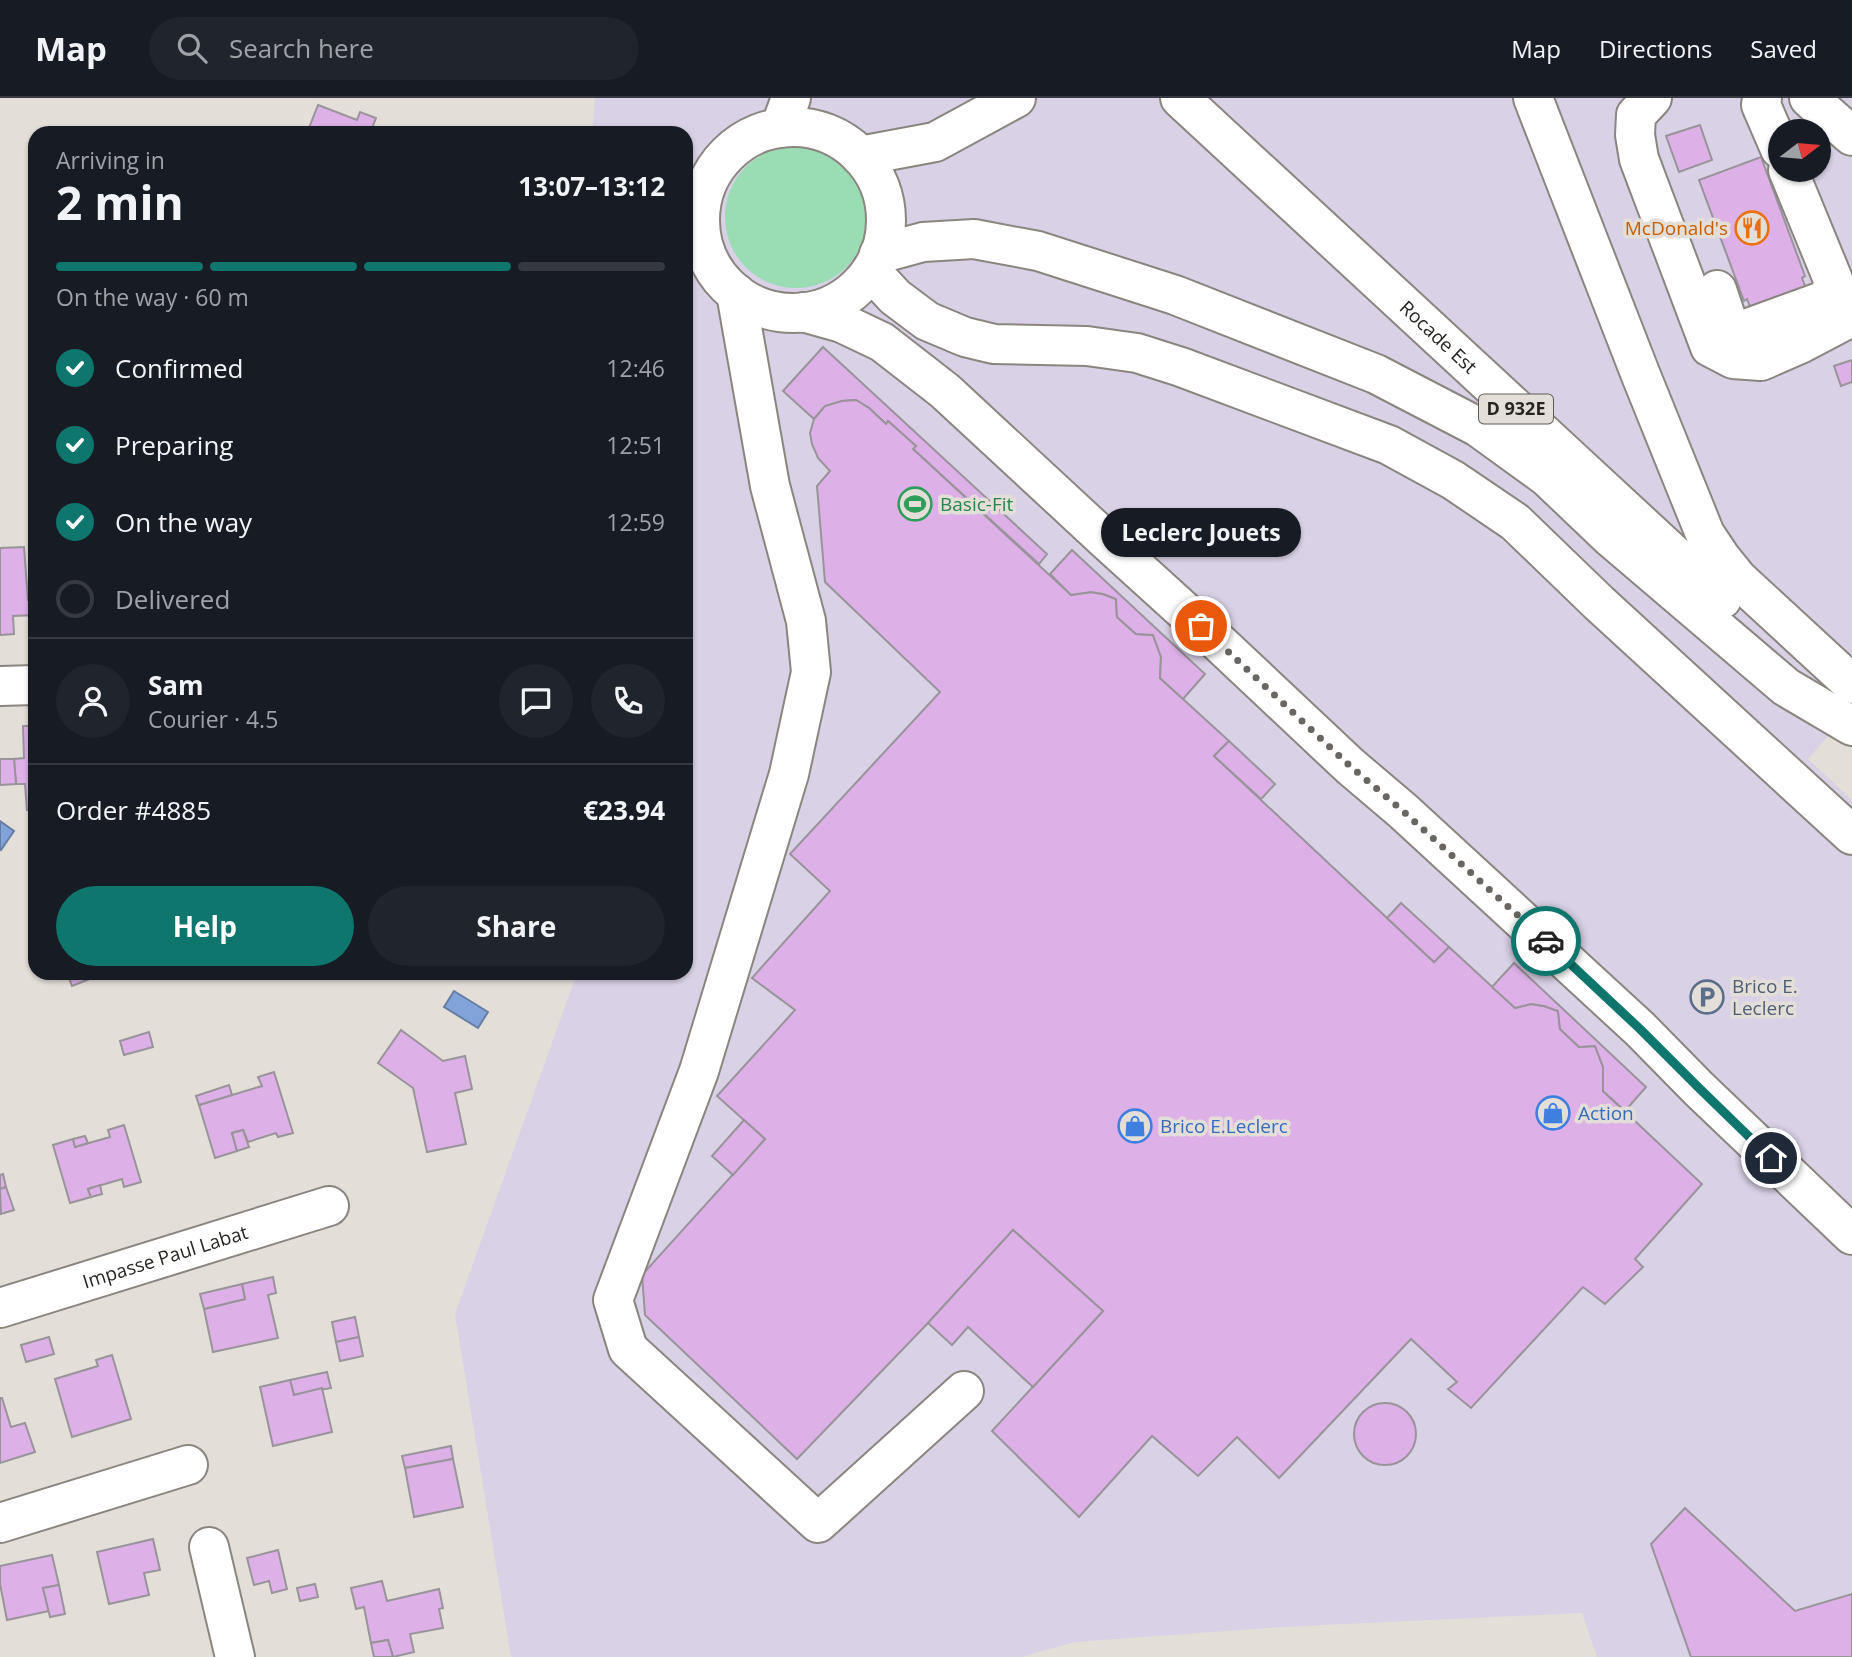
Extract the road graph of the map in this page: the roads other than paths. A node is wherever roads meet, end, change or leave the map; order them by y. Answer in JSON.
{"nodes":[{"id":1,"x":1016,"y":98,"type":"edge"},
{"id":2,"x":1180,"y":98,"type":"edge"},
{"id":3,"x":1533,"y":98,"type":"edge"},
{"id":4,"x":1652,"y":98,"type":"edge"},
{"id":5,"x":1762,"y":98,"type":"edge"},
{"id":6,"x":1809,"y":98,"type":"edge"},
{"id":7,"x":785,"y":113,"type":"edge"},
{"id":8,"x":1768,"y":121,"type":"edge"},
{"id":9,"x":1852,"y":136,"type":"edge"},
{"id":10,"x":935,"y":142,"type":"junction"},
{"id":11,"x":860,"y":156,"type":"junction"},
{"id":12,"x":1793,"y":182,"type":"edge"},
{"id":13,"x":884,"y":199,"type":"junction"},
{"id":14,"x":1659,"y":210,"type":"junction"},
{"id":15,"x":875,"y":263,"type":"junction"},
{"id":16,"x":736,"y":293,"type":"junction"},
{"id":17,"x":1852,"y":307,"type":"edge"},
{"id":18,"x":803,"y":312,"type":"junction"},
{"id":19,"x":1852,"y":684,"type":"edge"},
{"id":20,"x":28,"y":685,"type":"edge"},
{"id":21,"x":0,"y":686,"type":"edge"},
{"id":22,"x":1852,"y":719,"type":"edge"},
{"id":23,"x":1852,"y":726,"type":"edge"},
{"id":24,"x":1852,"y":835,"type":"edge"},
{"id":25,"x":330,"y":1206,"type":"dead end"},
{"id":26,"x":1852,"y":1235,"type":"edge"},
{"id":27,"x":0,"y":1308,"type":"edge"},
{"id":28,"x":964,"y":1391,"type":"dead end"},
{"id":29,"x":188,"y":1465,"type":"dead end"},
{"id":30,"x":0,"y":1523,"type":"edge"},
{"id":31,"x":209,"y":1547,"type":"dead end"},
{"id":32,"x":235,"y":1657,"type":"edge"}],
"edges":[{"from":1,"to":10,"type":"main road"},
{"from":2,"to":22,"type":"main road","name":"Rocade Est","number":"D 932E"},
{"from":3,"to":19,"type":"main road"},
{"from":4,"to":14,"type":"main road"},
{"from":5,"to":8,"type":"main road"},
{"from":6,"to":9,"type":"main road"},
{"from":7,"to":11,"type":"main road"},
{"from":7,"to":16,"type":"main road"},
{"from":10,"to":11,"type":"main road"},
{"from":10,"to":13,"type":"main road"},
{"from":11,"to":13,"type":"main road"},
{"from":12,"to":14,"type":"main road"},
{"from":13,"to":15,"type":"main road"},
{"from":14,"to":17,"type":"main road"},
{"from":15,"to":18,"type":"main road"},
{"from":15,"to":23,"type":"main road"},
{"from":15,"to":24,"type":"main road"},
{"from":16,"to":18,"type":"main road"},
{"from":16,"to":28,"type":"main road"},
{"from":18,"to":26,"type":"main road"},
{"from":20,"to":21,"type":"main road"},
{"from":25,"to":27,"type":"main road","name":"Impasse Paul Labat"},
{"from":29,"to":30,"type":"main road"},
{"from":31,"to":32,"type":"main road"}]}
